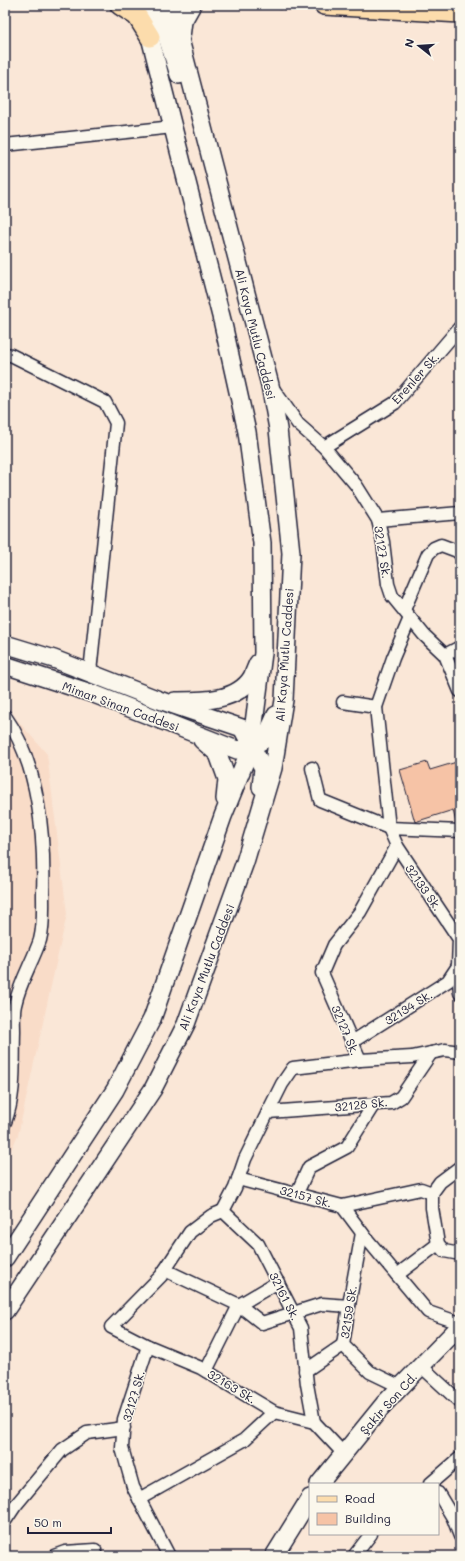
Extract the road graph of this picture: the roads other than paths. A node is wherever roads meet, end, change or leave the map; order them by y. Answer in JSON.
{"nodes":[{"id":1,"x":120,"y":5,"type":"edge"},
{"id":2,"x":140,"y":5,"type":"edge"},
{"id":3,"x":157,"y":5,"type":"edge"},
{"id":4,"x":171,"y":5,"type":"edge"},
{"id":5,"x":192,"y":5,"type":"edge"},
{"id":6,"x":324,"y":5,"type":"edge"},
{"id":7,"x":460,"y":13,"type":"edge"},
{"id":8,"x":150,"y":37,"type":"junction"},
{"id":9,"x":181,"y":39,"type":"junction"},
{"id":10,"x":198,"y":110,"type":"junction"},
{"id":11,"x":173,"y":127,"type":"junction"},
{"id":12,"x":5,"y":145,"type":"edge"},
{"id":13,"x":460,"y":327,"type":"edge"},
{"id":14,"x":5,"y":354,"type":"edge"},
{"id":15,"x":270,"y":385,"type":"junction"},
{"id":16,"x":298,"y":424,"type":"junction"},
{"id":17,"x":278,"y":429,"type":"junction"},
{"id":18,"x":324,"y":447,"type":"junction"},
{"id":19,"x":460,"y":513,"type":"edge"},
{"id":20,"x":378,"y":520,"type":"junction"},
{"id":21,"x":459,"y":553,"type":"edge"},
{"id":22,"x":407,"y":614,"type":"junction"},
{"id":23,"x":5,"y":644,"type":"edge"},
{"id":24,"x":460,"y":647,"type":"edge"},
{"id":25,"x":263,"y":652,"type":"junction"},
{"id":26,"x":445,"y":655,"type":"junction"},
{"id":27,"x":5,"y":665,"type":"edge"},
{"id":28,"x":90,"y":672,"type":"junction"},
{"id":29,"x":460,"y":691,"type":"edge"},
{"id":30,"x":159,"y":700,"type":"junction"},
{"id":31,"x":284,"y":700,"type":"junction"},
{"id":32,"x":343,"y":702,"type":"dead end"},
{"id":33,"x":376,"y":707,"type":"junction"},
{"id":34,"x":5,"y":716,"type":"edge"},
{"id":35,"x":196,"y":734,"type":"junction"},
{"id":36,"x":244,"y":748,"type":"junction"},
{"id":37,"x":312,"y":768,"type":"dead end"},
{"id":38,"x":223,"y":816,"type":"junction"},
{"id":39,"x":256,"y":827,"type":"junction"},
{"id":40,"x":390,"y":828,"type":"junction"},
{"id":41,"x":460,"y":831,"type":"edge"},
{"id":42,"x":397,"y":846,"type":"junction"},
{"id":43,"x":460,"y":939,"type":"edge"},
{"id":44,"x":458,"y":966,"type":"junction"},
{"id":45,"x":460,"y":993,"type":"edge"},
{"id":46,"x":352,"y":1042,"type":"junction"},
{"id":47,"x":460,"y":1052,"type":"edge"},
{"id":48,"x":431,"y":1053,"type":"junction"},
{"id":49,"x":360,"y":1060,"type":"junction"},
{"id":50,"x":374,"y":1104,"type":"junction"},
{"id":51,"x":268,"y":1112,"type":"junction"},
{"id":52,"x":5,"y":1122,"type":"edge"},
{"id":53,"x":460,"y":1167,"type":"edge"},
{"id":54,"x":238,"y":1179,"type":"junction"},
{"id":55,"x":432,"y":1193,"type":"junction"},
{"id":56,"x":297,"y":1194,"type":"junction"},
{"id":57,"x":342,"y":1206,"type":"junction"},
{"id":58,"x":223,"y":1211,"type":"junction"},
{"id":59,"x":362,"y":1233,"type":"junction"},
{"id":60,"x":438,"y":1244,"type":"junction"},
{"id":61,"x":460,"y":1254,"type":"edge"},
{"id":62,"x":5,"y":1258,"type":"edge"},
{"id":63,"x":165,"y":1270,"type":"junction"},
{"id":64,"x":396,"y":1275,"type":"junction"},
{"id":65,"x":278,"y":1282,"type":"junction"},
{"id":66,"x":239,"y":1304,"type":"junction"},
{"id":67,"x":349,"y":1306,"type":"junction"},
{"id":68,"x":5,"y":1311,"type":"edge"},
{"id":69,"x":294,"y":1313,"type":"junction"},
{"id":70,"x":460,"y":1324,"type":"edge"},
{"id":71,"x":343,"y":1345,"type":"junction"},
{"id":72,"x":148,"y":1346,"type":"junction"},
{"id":73,"x":421,"y":1366,"type":"junction"},
{"id":74,"x":206,"y":1371,"type":"junction"},
{"id":75,"x":305,"y":1371,"type":"junction"},
{"id":76,"x":401,"y":1387,"type":"junction"},
{"id":77,"x":460,"y":1402,"type":"edge"},
{"id":78,"x":274,"y":1412,"type":"junction"},
{"id":79,"x":314,"y":1422,"type":"junction"},
{"id":80,"x":124,"y":1428,"type":"junction"},
{"id":81,"x":344,"y":1454,"type":"junction"},
{"id":82,"x":460,"y":1458,"type":"edge"},
{"id":83,"x":321,"y":1483,"type":"edge"},
{"id":84,"x":436,"y":1483,"type":"edge"},
{"id":85,"x":439,"y":1496,"type":"edge"},
{"id":86,"x":139,"y":1500,"type":"junction"},
{"id":87,"x":309,"y":1500,"type":"edge"},
{"id":88,"x":5,"y":1521,"type":"edge"},
{"id":89,"x":370,"y":1535,"type":"edge"},
{"id":90,"x":460,"y":1536,"type":"edge"},
{"id":91,"x":54,"y":1556,"type":"edge"},
{"id":92,"x":95,"y":1556,"type":"edge"},
{"id":93,"x":169,"y":1556,"type":"edge"},
{"id":94,"x":274,"y":1556,"type":"edge"},
{"id":95,"x":354,"y":1556,"type":"edge"}],
"edges":[{"from":1,"to":8,"type":"main road"},
{"from":2,"to":8,"type":"main road","name":"Ali Kaya Mutlu Caddesi"},
{"from":3,"to":10,"type":"main road"},
{"from":4,"to":9,"type":"main road","name":"Ali Kaya Mutlu Caddesi"},
{"from":5,"to":9,"type":"main road"},
{"from":6,"to":7,"type":"main road"},
{"from":8,"to":11,"type":"main road","name":"Ali Kaya Mutlu Caddesi"},
{"from":9,"to":10,"type":"main road","name":"Ali Kaya Mutlu Caddesi"},
{"from":10,"to":15,"type":"main road","name":"Ali Kaya Mutlu Caddesi"},
{"from":11,"to":12,"type":"street"},
{"from":11,"to":25,"type":"main road","name":"Ali Kaya Mutlu Caddesi"},
{"from":13,"to":18,"type":"street","name":"Erenler Sk."},
{"from":14,"to":28,"type":"street"},
{"from":15,"to":16,"type":"street","name":"32127 Sk."},
{"from":15,"to":17,"type":"main road","name":"Ali Kaya Mutlu Caddesi"},
{"from":16,"to":17,"type":"street"},
{"from":16,"to":18,"type":"street","name":"32127 Sk."},
{"from":17,"to":31,"type":"main road","name":"Ali Kaya Mutlu Caddesi"},
{"from":18,"to":20,"type":"street","name":"32127 Sk."},
{"from":19,"to":20,"type":"street"},
{"from":20,"to":22,"type":"street","name":"32127 Sk."},
{"from":21,"to":22,"type":"street"},
{"from":22,"to":26,"type":"street","name":"32127 Sk."},
{"from":22,"to":33,"type":"street"},
{"from":23,"to":28,"type":"main road","name":"Mimar Sinan Caddesi"},
{"from":24,"to":26,"type":"street"},
{"from":25,"to":30,"type":"main road"},
{"from":25,"to":36,"type":"main road","name":"Ali Kaya Mutlu Caddesi"},
{"from":26,"to":29,"type":"street"},
{"from":27,"to":35,"type":"main road","name":"Mimar Sinan Caddesi"},
{"from":28,"to":30,"type":"main road","name":"Mimar Sinan Caddesi"},
{"from":30,"to":36,"type":"main road","name":"Mimar Sinan Caddesi"},
{"from":31,"to":36,"type":"main road"},
{"from":31,"to":39,"type":"main road","name":"Ali Kaya Mutlu Caddesi"},
{"from":32,"to":33,"type":"street"},
{"from":33,"to":40,"type":"street"},
{"from":34,"to":52,"type":"street"},
{"from":35,"to":36,"type":"main road","name":"Mimar Sinan Caddesi"},
{"from":35,"to":38,"type":"main road"},
{"from":36,"to":38,"type":"main road","name":"Ali Kaya Mutlu Caddesi"},
{"from":36,"to":39,"type":"main road","name":"Mimar Sinan Caddesi"},
{"from":37,"to":40,"type":"street"},
{"from":38,"to":62,"type":"main road","name":"Ali Kaya Mutlu Caddesi"},
{"from":39,"to":68,"type":"main road","name":"Ali Kaya Mutlu Caddesi"},
{"from":40,"to":41,"type":"street"},
{"from":40,"to":42,"type":"street","name":"32133 Sk."},
{"from":42,"to":43,"type":"street","name":"32133 Sk."},
{"from":42,"to":46,"type":"street","name":"32127 Sk."},
{"from":43,"to":44,"type":"street","name":"32133 Sk."},
{"from":44,"to":45,"type":"street","name":"32133 Sk."},
{"from":44,"to":46,"type":"street","name":"32134 Sk."},
{"from":46,"to":49,"type":"street","name":"32127 Sk."},
{"from":47,"to":48,"type":"street"},
{"from":48,"to":49,"type":"street"},
{"from":48,"to":50,"type":"street","name":"32128 Sk."},
{"from":49,"to":51,"type":"street","name":"32127 Sk."},
{"from":50,"to":51,"type":"street","name":"32128 Sk."},
{"from":50,"to":56,"type":"street"},
{"from":51,"to":54,"type":"street","name":"32127 Sk."},
{"from":53,"to":55,"type":"street"},
{"from":54,"to":56,"type":"street","name":"32157 Sk."},
{"from":54,"to":58,"type":"street","name":"32127 Sk."},
{"from":55,"to":57,"type":"street"},
{"from":55,"to":60,"type":"street"},
{"from":56,"to":57,"type":"street","name":"32157 Sk."},
{"from":57,"to":59,"type":"street","name":"32157 Sk."},
{"from":58,"to":63,"type":"street"},
{"from":58,"to":65,"type":"street","name":"32161 Sk."},
{"from":59,"to":64,"type":"street","name":"32157 Sk."},
{"from":59,"to":67,"type":"street","name":"32159 Sk."},
{"from":60,"to":61,"type":"street"},
{"from":60,"to":64,"type":"street"},
{"from":63,"to":66,"type":"street"},
{"from":63,"to":72,"type":"street","name":"32163 Sk."},
{"from":64,"to":70,"type":"street","name":"32157 Sk."},
{"from":65,"to":66,"type":"street"},
{"from":65,"to":69,"type":"street","name":"32161 Sk."},
{"from":66,"to":69,"type":"street"},
{"from":66,"to":74,"type":"street"},
{"from":67,"to":69,"type":"street"},
{"from":67,"to":71,"type":"street","name":"32159 Sk."},
{"from":69,"to":75,"type":"street","name":"32161 Sk."},
{"from":70,"to":73,"type":"main road","name":"Şakir Son Cd."},
{"from":71,"to":75,"type":"street"},
{"from":71,"to":76,"type":"street","name":"32159 Sk."},
{"from":72,"to":74,"type":"street","name":"32163 Sk."},
{"from":72,"to":80,"type":"street","name":"32127 Sk."},
{"from":73,"to":76,"type":"main road","name":"Şakir Son Cd."},
{"from":73,"to":77,"type":"street"},
{"from":74,"to":78,"type":"street","name":"32163 Sk."},
{"from":75,"to":79,"type":"street","name":"32161 Sk."},
{"from":76,"to":81,"type":"main road","name":"Şakir Son Cd."},
{"from":78,"to":79,"type":"street","name":"32163 Sk."},
{"from":78,"to":86,"type":"street"},
{"from":79,"to":81,"type":"street"},
{"from":80,"to":86,"type":"street","name":"32127 Sk."},
{"from":80,"to":88,"type":"street"},
{"from":81,"to":83,"type":"main road","name":"Şakir Son Cd."},
{"from":82,"to":84,"type":"street"},
{"from":85,"to":90,"type":"street"},
{"from":86,"to":93,"type":"street","name":"32127 Sk."},
{"from":87,"to":94,"type":"main road"},
{"from":89,"to":95,"type":"street"},
{"from":91,"to":92,"type":"street"}]}
